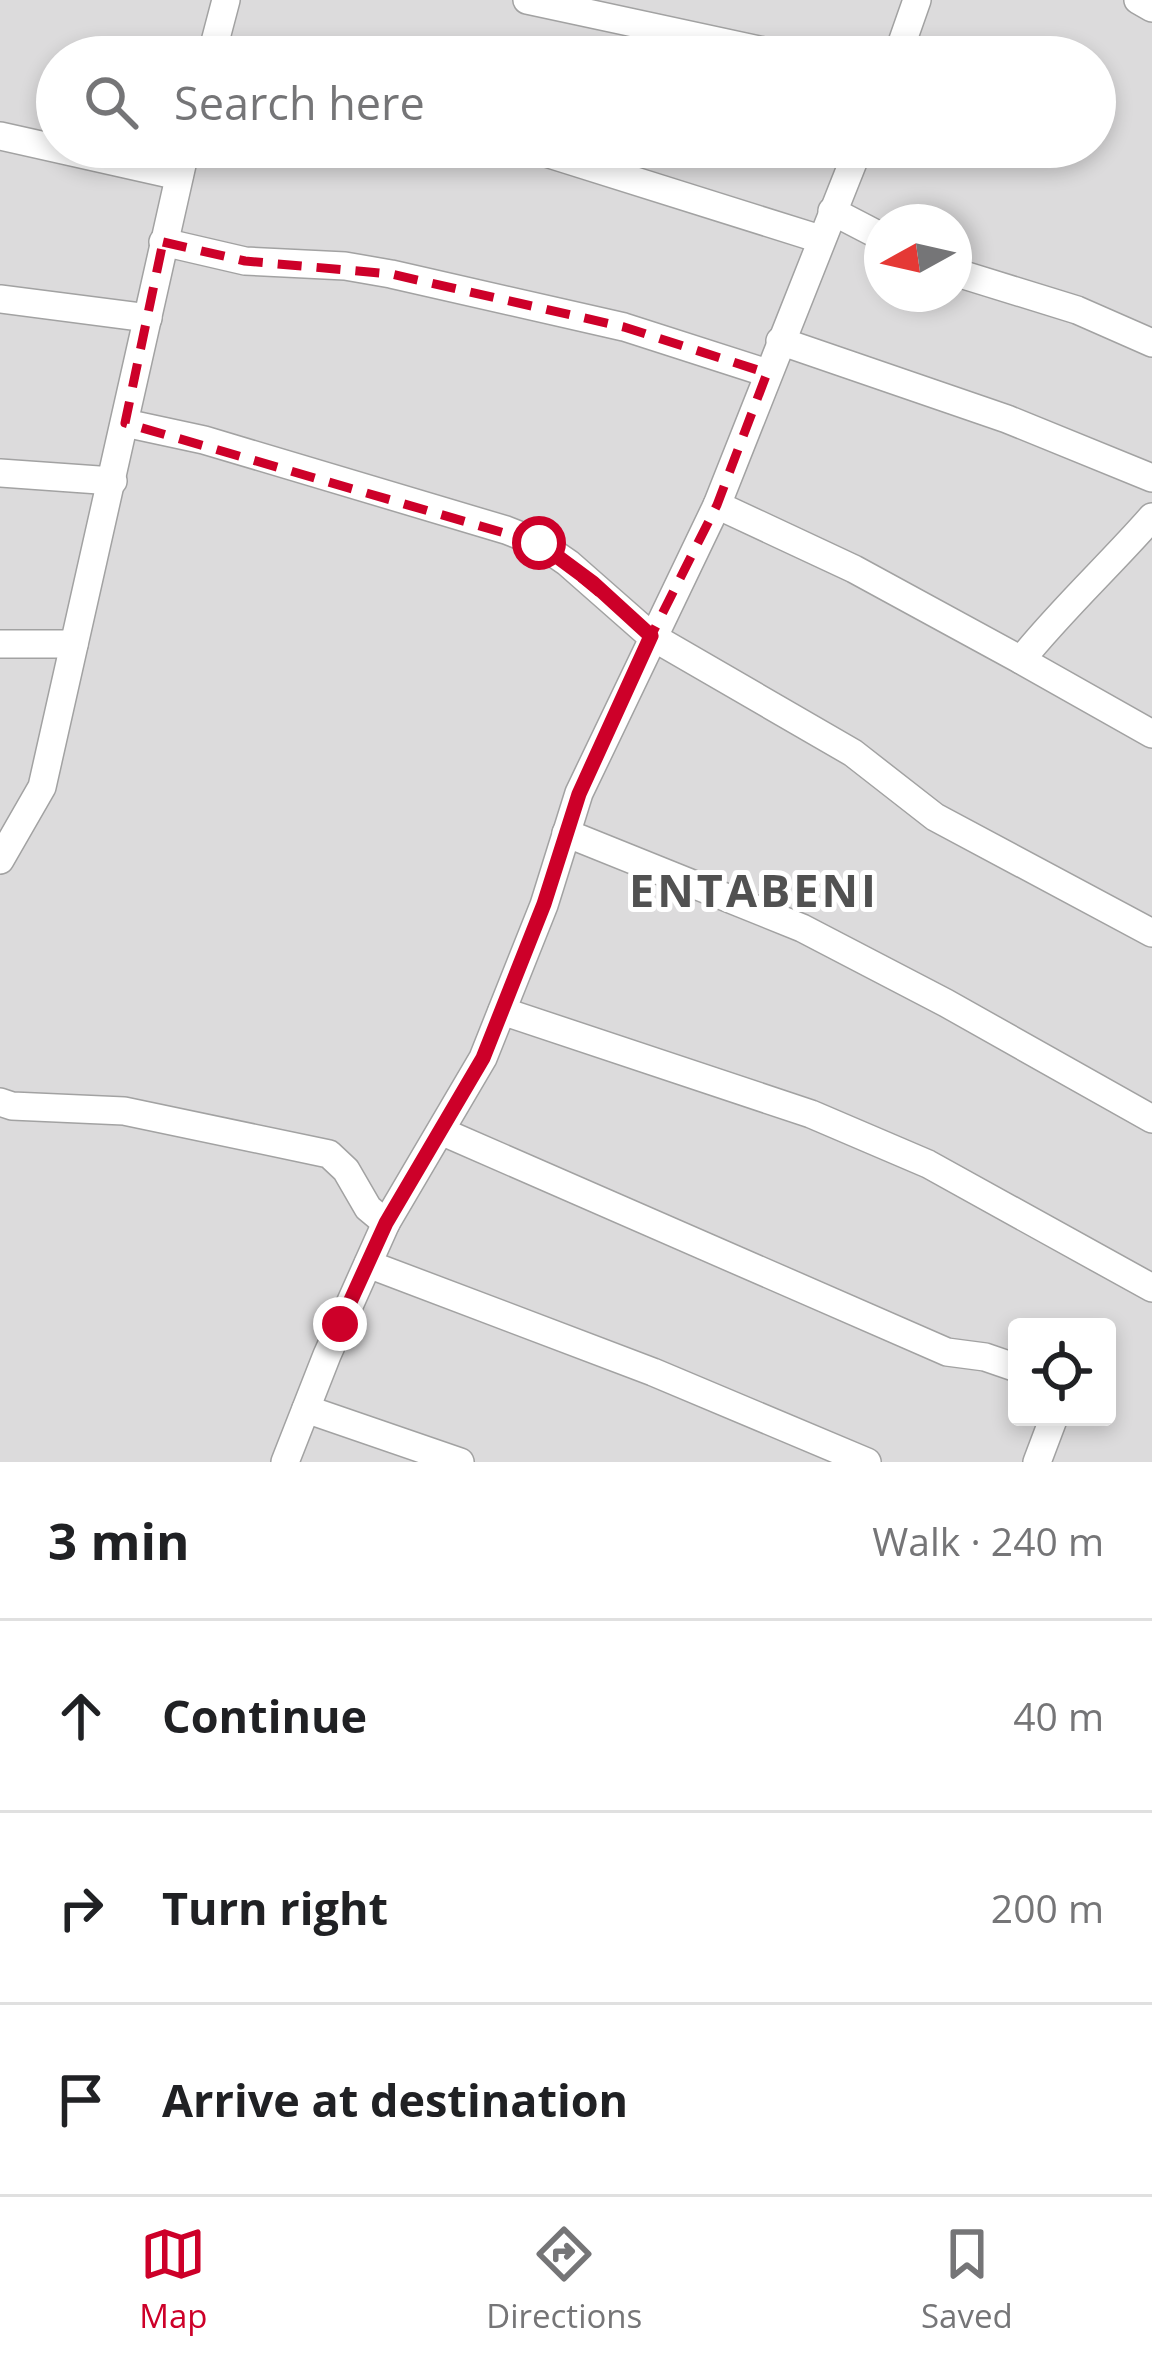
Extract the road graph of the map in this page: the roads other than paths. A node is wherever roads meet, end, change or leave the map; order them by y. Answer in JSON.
{"nodes":[{"id":1,"x":226,"y":0,"type":"edge"},
{"id":2,"x":527,"y":0,"type":"edge"},
{"id":3,"x":917,"y":0,"type":"edge"},
{"id":4,"x":1138,"y":0,"type":"edge"},
{"id":5,"x":1152,"y":8,"type":"edge"},
{"id":6,"x":217,"y":36,"type":"edge"},
{"id":7,"x":694,"y":36,"type":"edge"},
{"id":8,"x":904,"y":36,"type":"edge"},
{"id":9,"x":0,"y":136,"type":"edge"},
{"id":10,"x":36,"y":144,"type":"edge"},
{"id":11,"x":142,"y":168,"type":"edge"},
{"id":12,"x":180,"y":168,"type":"edge"},
{"id":13,"x":594,"y":168,"type":"edge"},
{"id":14,"x":850,"y":168,"type":"edge"},
{"id":15,"x":178,"y":176,"type":"junction"},
{"id":16,"x":832,"y":211,"type":"junction"},
{"id":17,"x":864,"y":228,"type":"edge"},
{"id":18,"x":820,"y":239,"type":"junction"},
{"id":19,"x":163,"y":242,"type":"junction"},
{"id":20,"x":972,"y":278,"type":"edge"},
{"id":21,"x":0,"y":299,"type":"edge"},
{"id":22,"x":148,"y":318,"type":"junction"},
{"id":23,"x":780,"y":341,"type":"junction"},
{"id":24,"x":1152,"y":343,"type":"edge"},
{"id":25,"x":767,"y":373,"type":"junction"},
{"id":26,"x":125,"y":423,"type":"junction"},
{"id":27,"x":0,"y":473,"type":"edge"},
{"id":28,"x":1152,"y":478,"type":"edge"},
{"id":29,"x":113,"y":481,"type":"junction"},
{"id":30,"x":718,"y":505,"type":"junction"},
{"id":31,"x":1152,"y":517,"type":"edge"},
{"id":32,"x":651,"y":636,"type":"junction"},
{"id":33,"x":0,"y":644,"type":"edge"},
{"id":34,"x":74,"y":644,"type":"junction"},
{"id":35,"x":1021,"y":660,"type":"junction"},
{"id":36,"x":1152,"y":734,"type":"edge"},
{"id":37,"x":566,"y":833,"type":"junction"},
{"id":38,"x":0,"y":860,"type":"edge"},
{"id":39,"x":1152,"y":933,"type":"edge"},
{"id":40,"x":502,"y":1011,"type":"junction"},
{"id":41,"x":0,"y":1102,"type":"edge"},
{"id":42,"x":1152,"y":1119,"type":"edge"},
{"id":43,"x":443,"y":1132,"type":"junction"},
{"id":44,"x":386,"y":1223,"type":"junction"},
{"id":45,"x":368,"y":1264,"type":"junction"},
{"id":46,"x":1152,"y":1288,"type":"edge"},
{"id":47,"x":1008,"y":1365,"type":"edge"},
{"id":48,"x":306,"y":1409,"type":"junction"},
{"id":49,"x":1051,"y":1426,"type":"edge"},
{"id":50,"x":284,"y":1462,"type":"edge"},
{"id":51,"x":460,"y":1462,"type":"edge"},
{"id":52,"x":867,"y":1462,"type":"edge"},
{"id":53,"x":1037,"y":1462,"type":"edge"}],
"edges":[{"from":1,"to":6,"type":"street"},
{"from":2,"to":7,"type":"street"},
{"from":3,"to":8,"type":"street"},
{"from":4,"to":5,"type":"street"},
{"from":9,"to":10,"type":"street"},
{"from":11,"to":15,"type":"street"},
{"from":12,"to":15,"type":"street"},
{"from":13,"to":18,"type":"street"},
{"from":14,"to":16,"type":"street"},
{"from":15,"to":19,"type":"street"},
{"from":16,"to":17,"type":"street"},
{"from":16,"to":18,"type":"street"},
{"from":18,"to":23,"type":"street"},
{"from":19,"to":22,"type":"street"},
{"from":19,"to":25,"type":"street"},
{"from":20,"to":24,"type":"street"},
{"from":21,"to":22,"type":"street"},
{"from":22,"to":26,"type":"street"},
{"from":23,"to":25,"type":"street"},
{"from":23,"to":28,"type":"street"},
{"from":25,"to":30,"type":"street"},
{"from":26,"to":29,"type":"street"},
{"from":26,"to":32,"type":"street"},
{"from":27,"to":29,"type":"street"},
{"from":29,"to":34,"type":"street"},
{"from":30,"to":32,"type":"street"},
{"from":30,"to":35,"type":"street"},
{"from":31,"to":35,"type":"street"},
{"from":32,"to":37,"type":"street"},
{"from":32,"to":39,"type":"street"},
{"from":33,"to":34,"type":"street"},
{"from":34,"to":38,"type":"street"},
{"from":35,"to":36,"type":"street"},
{"from":37,"to":40,"type":"street"},
{"from":37,"to":42,"type":"street"},
{"from":40,"to":43,"type":"street"},
{"from":40,"to":46,"type":"street"},
{"from":41,"to":44,"type":"street"},
{"from":43,"to":44,"type":"street"},
{"from":43,"to":47,"type":"street"},
{"from":44,"to":45,"type":"street"},
{"from":45,"to":48,"type":"street"},
{"from":45,"to":52,"type":"street"},
{"from":48,"to":50,"type":"street"},
{"from":48,"to":51,"type":"street"},
{"from":49,"to":53,"type":"street"}]}
